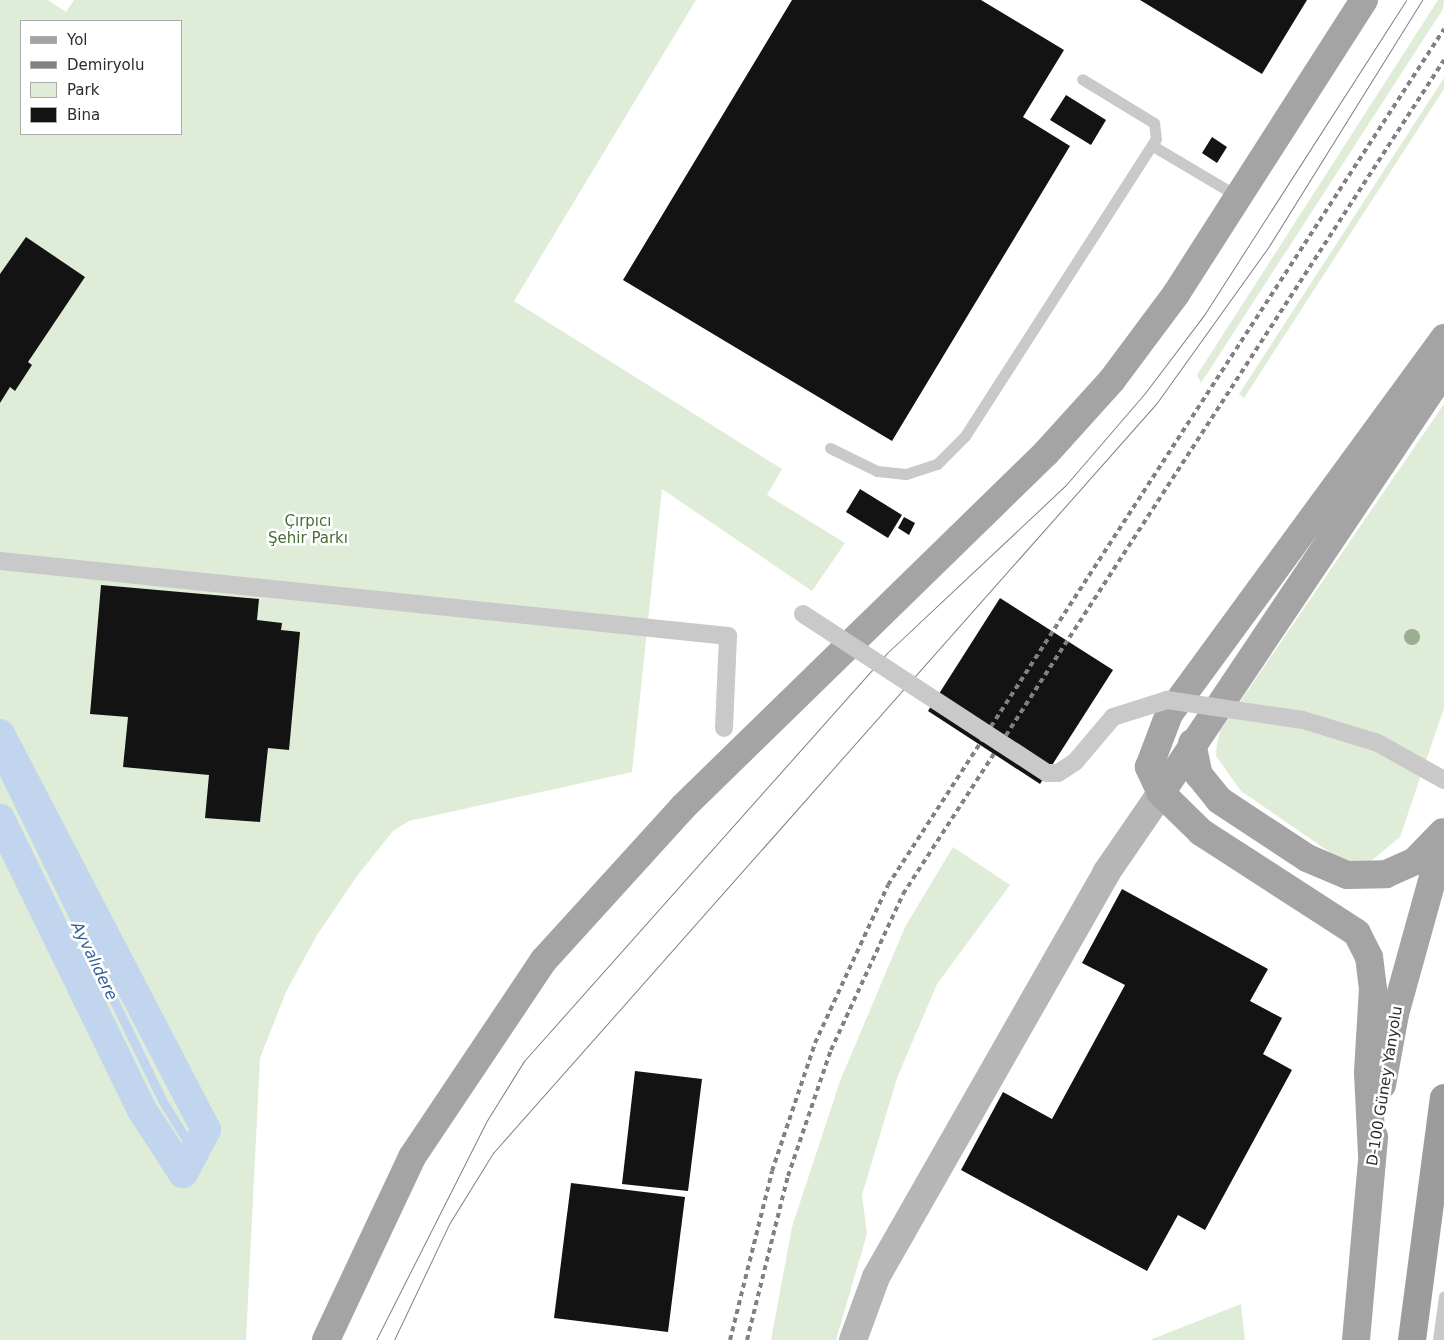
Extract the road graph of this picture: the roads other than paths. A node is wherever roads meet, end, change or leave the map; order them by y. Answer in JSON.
{"nodes":[{"id":1,"x":1364,"y":0,"type":"edge"},
{"id":2,"x":1082,"y":79,"type":"dead end"},
{"id":3,"x":1153,"y":146,"type":"junction"},
{"id":4,"x":1240,"y":197,"type":"junction"},
{"id":5,"x":1444,"y":338,"type":"edge"},
{"id":6,"x":1444,"y":371,"type":"edge"},
{"id":7,"x":830,"y":448,"type":"dead end"},
{"id":8,"x":0,"y":561,"type":"edge"},
{"id":9,"x":803,"y":614,"type":"dead end"},
{"id":10,"x":724,"y":728,"type":"dead end"},
{"id":11,"x":1192,"y":743,"type":"junction"},
{"id":12,"x":1444,"y":780,"type":"edge"},
{"id":13,"x":1161,"y":794,"type":"junction"},
{"id":14,"x":1444,"y":831,"type":"edge"},
{"id":15,"x":1444,"y":837,"type":"edge"},
{"id":16,"x":1444,"y":1098,"type":"edge"},
{"id":17,"x":1372,"y":1155,"type":"junction"},
{"id":18,"x":1444,"y":1296,"type":"edge"},
{"id":19,"x":326,"y":1340,"type":"edge"},
{"id":20,"x":853,"y":1340,"type":"edge"},
{"id":21,"x":1356,"y":1340,"type":"edge"},
{"id":22,"x":1412,"y":1340,"type":"edge"},
{"id":23,"x":1438,"y":1340,"type":"edge"}],
"edges":[{"from":1,"to":4,"type":"main road"},
{"from":2,"to":3,"type":"lane"},
{"from":3,"to":4,"type":"lane"},
{"from":3,"to":7,"type":"lane"},
{"from":4,"to":19,"type":"main road"},
{"from":5,"to":13,"type":"main road"},
{"from":6,"to":11,"type":"main road"},
{"from":8,"to":10,"type":"street"},
{"from":9,"to":12,"type":"street","bridge":true},
{"from":11,"to":13,"type":"main road"},
{"from":11,"to":14,"type":"main road"},
{"from":13,"to":17,"type":"main road"},
{"from":13,"to":20,"type":"main road"},
{"from":15,"to":17,"type":"main road","name":"D-100 Güney Yanyolu"},
{"from":16,"to":22,"type":"highway"},
{"from":17,"to":21,"type":"main road","name":"D-100 Güney Yanyolu"},
{"from":18,"to":23,"type":"lane"}]}
